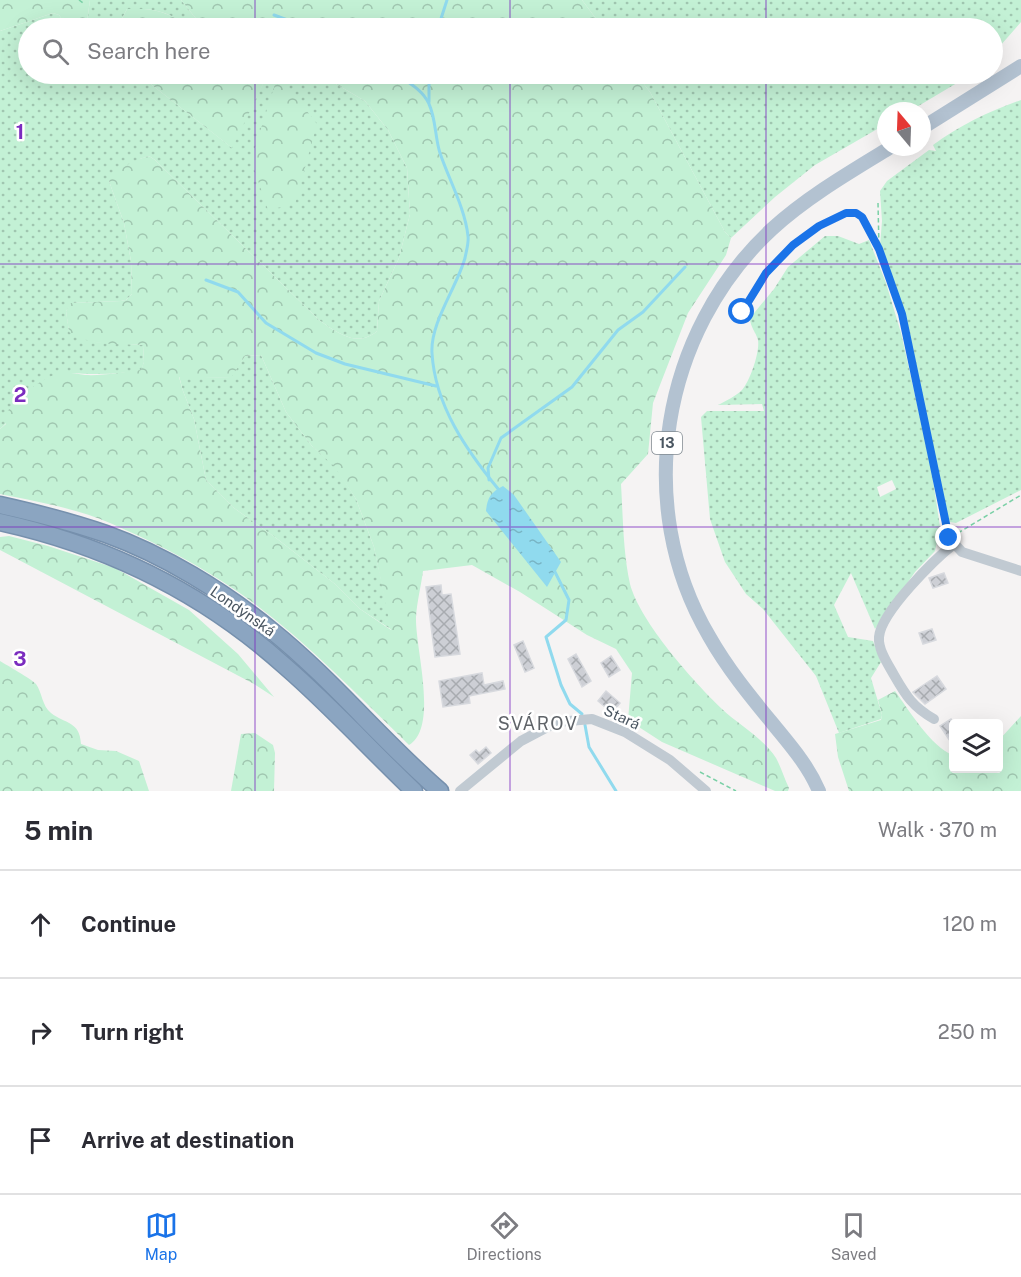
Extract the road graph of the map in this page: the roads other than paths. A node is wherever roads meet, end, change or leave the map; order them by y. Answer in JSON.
{"nodes":[{"id":1,"x":1021,"y":66,"type":"edge"},
{"id":2,"x":1003,"y":77,"type":"edge"},
{"id":3,"x":992,"y":84,"type":"edge"},
{"id":4,"x":931,"y":122,"type":"edge"},
{"id":5,"x":877,"y":156,"type":"edge"},
{"id":6,"x":0,"y":505,"type":"edge"},
{"id":7,"x":0,"y":522,"type":"edge"},
{"id":8,"x":1021,"y":571,"type":"edge"},
{"id":9,"x":934,"y":719,"type":"dead end"},
{"id":10,"x":418,"y":787,"type":"edge"},
{"id":11,"x":440,"y":791,"type":"edge"},
{"id":12,"x":460,"y":791,"type":"edge"},
{"id":13,"x":706,"y":791,"type":"edge"},
{"id":14,"x":819,"y":791,"type":"edge"}],
"edges":[{"from":1,"to":2,"type":"main road"},
{"from":3,"to":4,"type":"main road"},
{"from":5,"to":14,"type":"main road","number":"13"},
{"from":6,"to":10,"type":"highway","name":"Londýnská"},
{"from":7,"to":10,"type":"highway","name":"Londýnská"},
{"from":8,"to":9,"type":"street"},
{"from":10,"to":11,"type":"highway","name":"Londýnská"},
{"from":12,"to":13,"type":"street","name":"Stará"}]}
